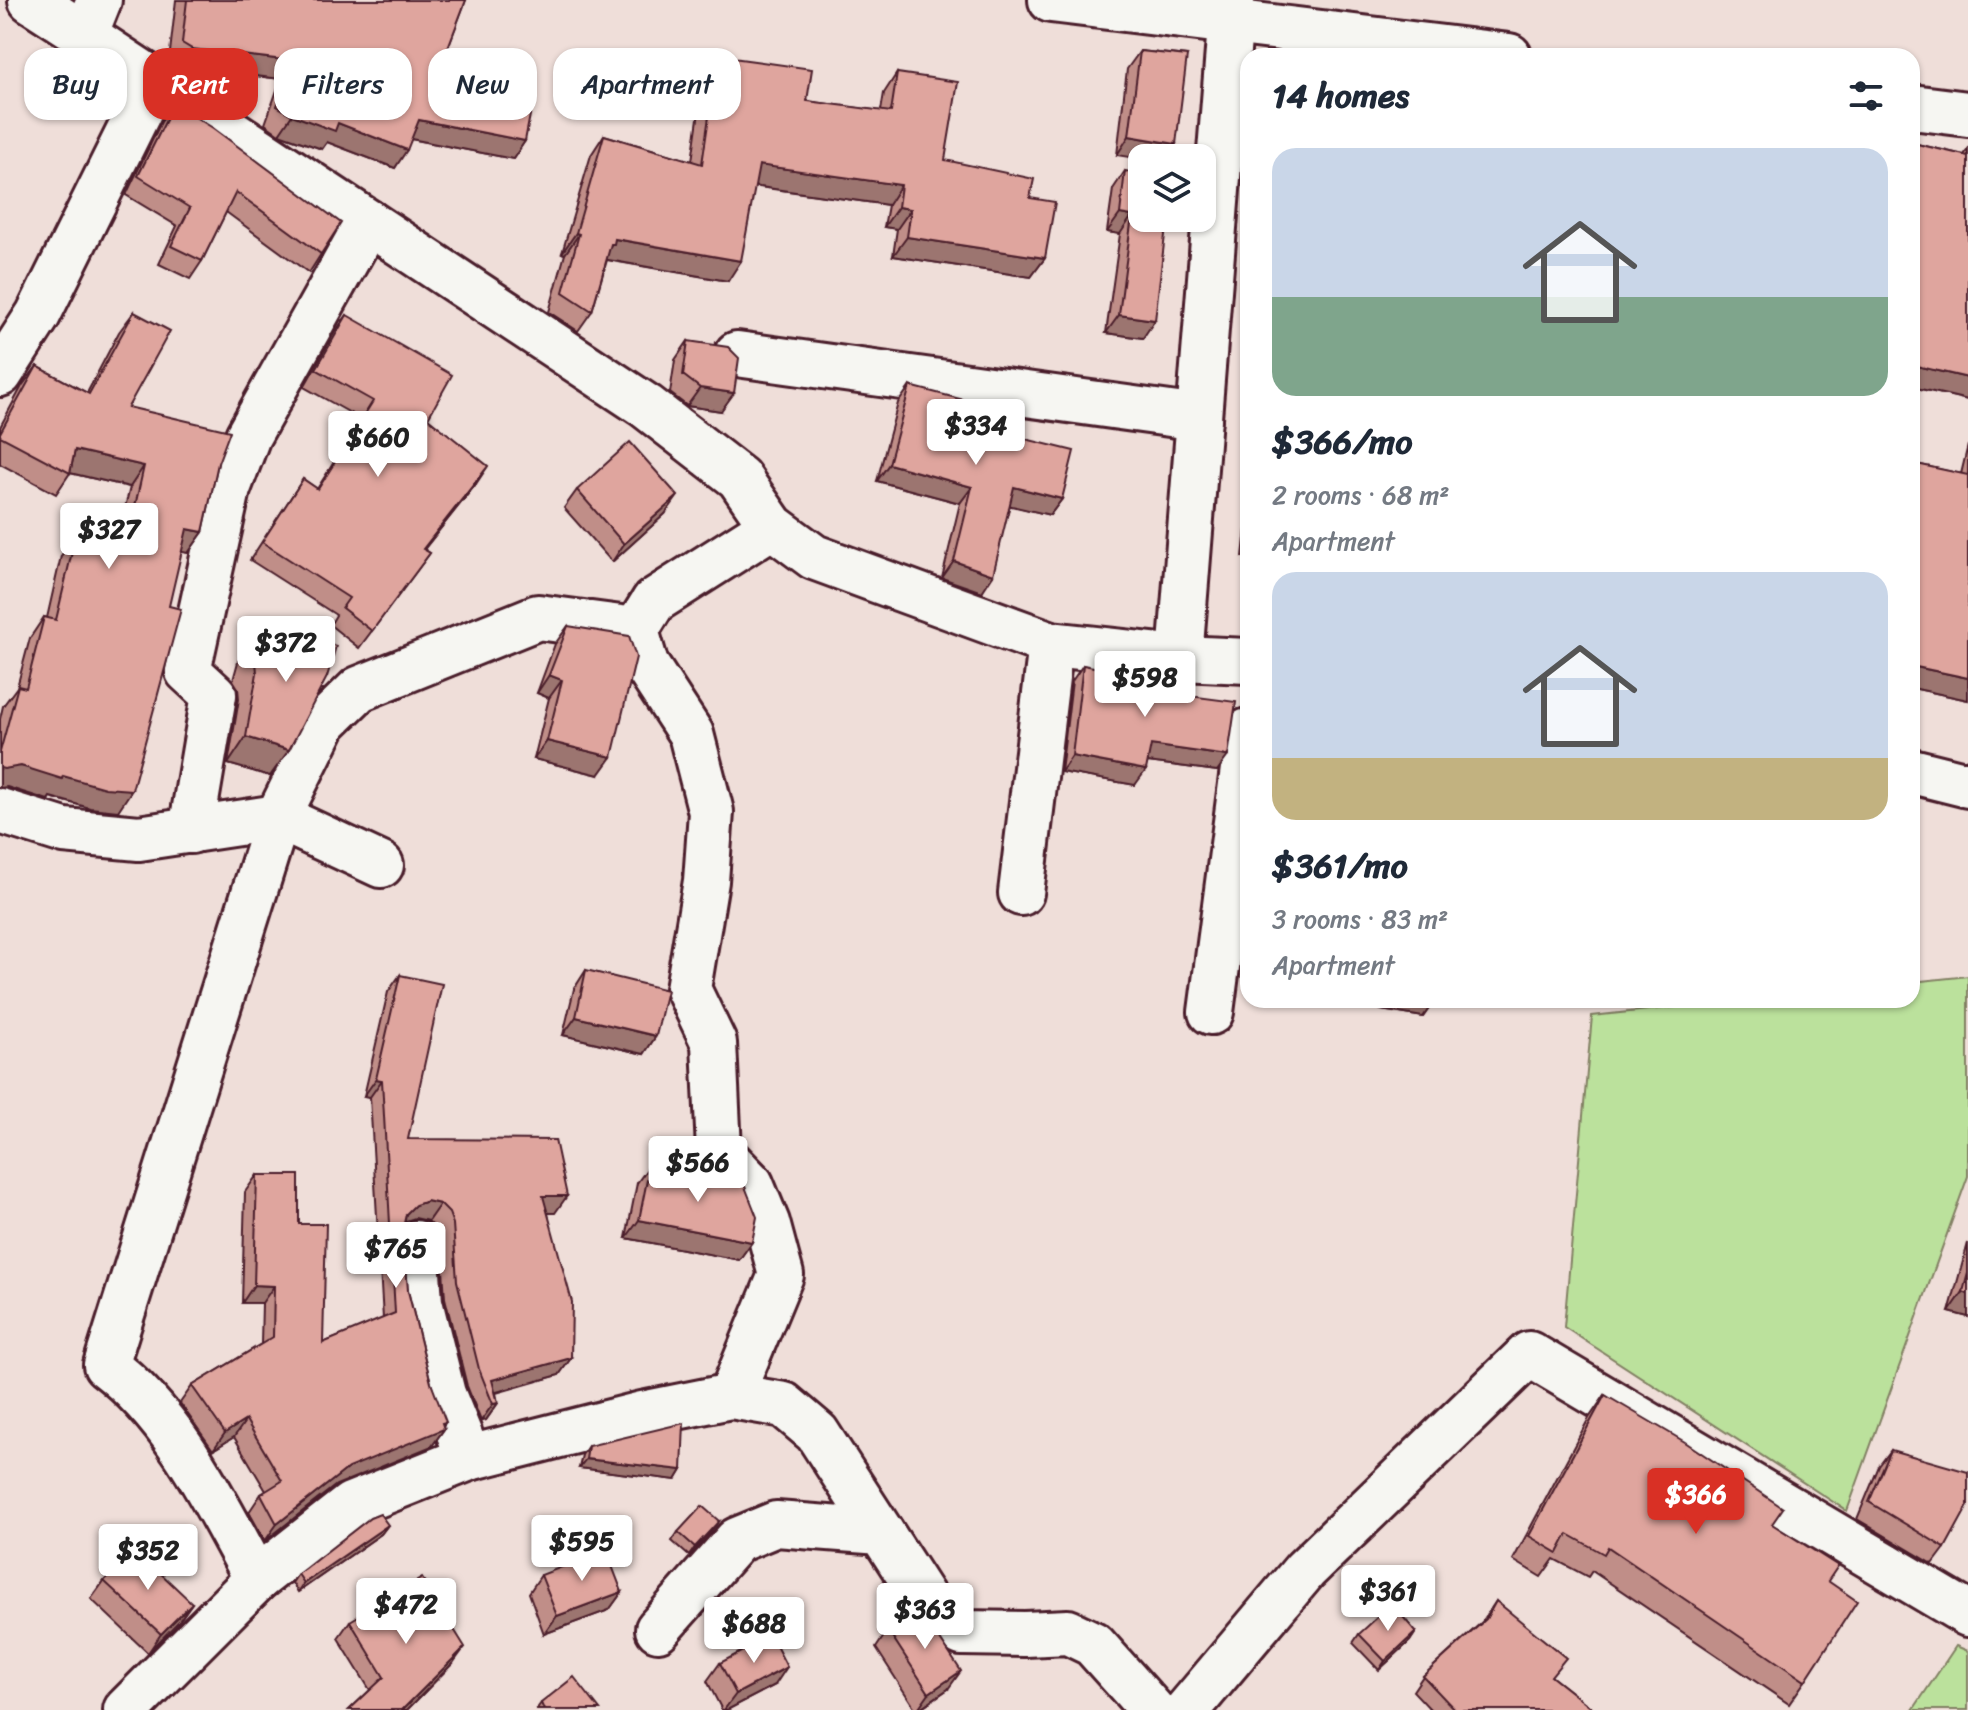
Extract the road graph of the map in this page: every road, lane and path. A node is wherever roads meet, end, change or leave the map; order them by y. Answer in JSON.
{"nodes":[{"id":1,"x":31,"y":0,"type":"edge"},
{"id":2,"x":1051,"y":0,"type":"edge"},
{"id":3,"x":1231,"y":11,"type":"edge"},
{"id":4,"x":92,"y":17,"type":"edge"},
{"id":5,"x":1460,"y":48,"type":"edge"},
{"id":6,"x":143,"y":70,"type":"edge"},
{"id":7,"x":143,"y":103,"type":"edge"},
{"id":8,"x":1920,"y":108,"type":"edge"},
{"id":9,"x":1968,"y":114,"type":"edge"},
{"id":10,"x":213,"y":120,"type":"edge"},
{"id":11,"x":368,"y":222,"type":"junction"},
{"id":12,"x":737,"y":354,"type":"edge"},
{"id":13,"x":0,"y":374,"type":"edge"},
{"id":14,"x":1199,"y":418,"type":"junction"},
{"id":15,"x":772,"y":526,"type":"junction"},
{"id":16,"x":636,"y":630,"type":"junction"},
{"id":17,"x":1051,"y":644,"type":"junction"},
{"id":18,"x":1180,"y":658,"type":"junction"},
{"id":19,"x":1240,"y":661,"type":"edge"},
{"id":20,"x":1920,"y":773,"type":"edge"},
{"id":21,"x":1968,"y":785,"type":"edge"},
{"id":22,"x":1240,"y":792,"type":"edge"},
{"id":23,"x":0,"y":811,"type":"edge"},
{"id":24,"x":278,"y":817,"type":"junction"},
{"id":25,"x":191,"y":831,"type":"junction"},
{"id":26,"x":381,"y":865,"type":"dead end"},
{"id":27,"x":1021,"y":893,"type":"dead end"},
{"id":28,"x":1211,"y":1012,"type":"dead end"},
{"id":29,"x":416,"y":1243,"type":"dead end"},
{"id":30,"x":731,"y":1396,"type":"junction"},
{"id":31,"x":469,"y":1458,"type":"junction"},
{"id":32,"x":881,"y":1532,"type":"junction"},
{"id":33,"x":257,"y":1579,"type":"junction"},
{"id":34,"x":1968,"y":1614,"type":"edge"},
{"id":35,"x":658,"y":1629,"type":"dead end"},
{"id":36,"x":126,"y":1710,"type":"edge"},
{"id":37,"x":1152,"y":1710,"type":"edge"},
{"id":38,"x":1187,"y":1710,"type":"edge"}],
"edges":[{"from":1,"to":4,"type":"street"},
{"from":2,"to":3,"type":"street"},
{"from":3,"to":5,"type":"street"},
{"from":3,"to":14,"type":"street"},
{"from":4,"to":6,"type":"street"},
{"from":7,"to":13,"type":"street"},
{"from":8,"to":9,"type":"street"},
{"from":10,"to":11,"type":"street"},
{"from":11,"to":15,"type":"street"},
{"from":11,"to":25,"type":"street"},
{"from":12,"to":14,"type":"street"},
{"from":14,"to":18,"type":"street"},
{"from":15,"to":16,"type":"street"},
{"from":15,"to":17,"type":"street"},
{"from":16,"to":24,"type":"street"},
{"from":16,"to":30,"type":"street"},
{"from":17,"to":18,"type":"street"},
{"from":17,"to":27,"type":"street"},
{"from":18,"to":19,"type":"street"},
{"from":20,"to":21,"type":"street"},
{"from":22,"to":28,"type":"street"},
{"from":23,"to":25,"type":"street"},
{"from":24,"to":25,"type":"street"},
{"from":24,"to":26,"type":"street"},
{"from":24,"to":33,"type":"street"},
{"from":29,"to":31,"type":"street"},
{"from":30,"to":31,"type":"street"},
{"from":30,"to":32,"type":"street"},
{"from":31,"to":33,"type":"street"},
{"from":32,"to":35,"type":"street"},
{"from":32,"to":37,"type":"street"},
{"from":33,"to":36,"type":"street"},
{"from":34,"to":38,"type":"street"}]}
